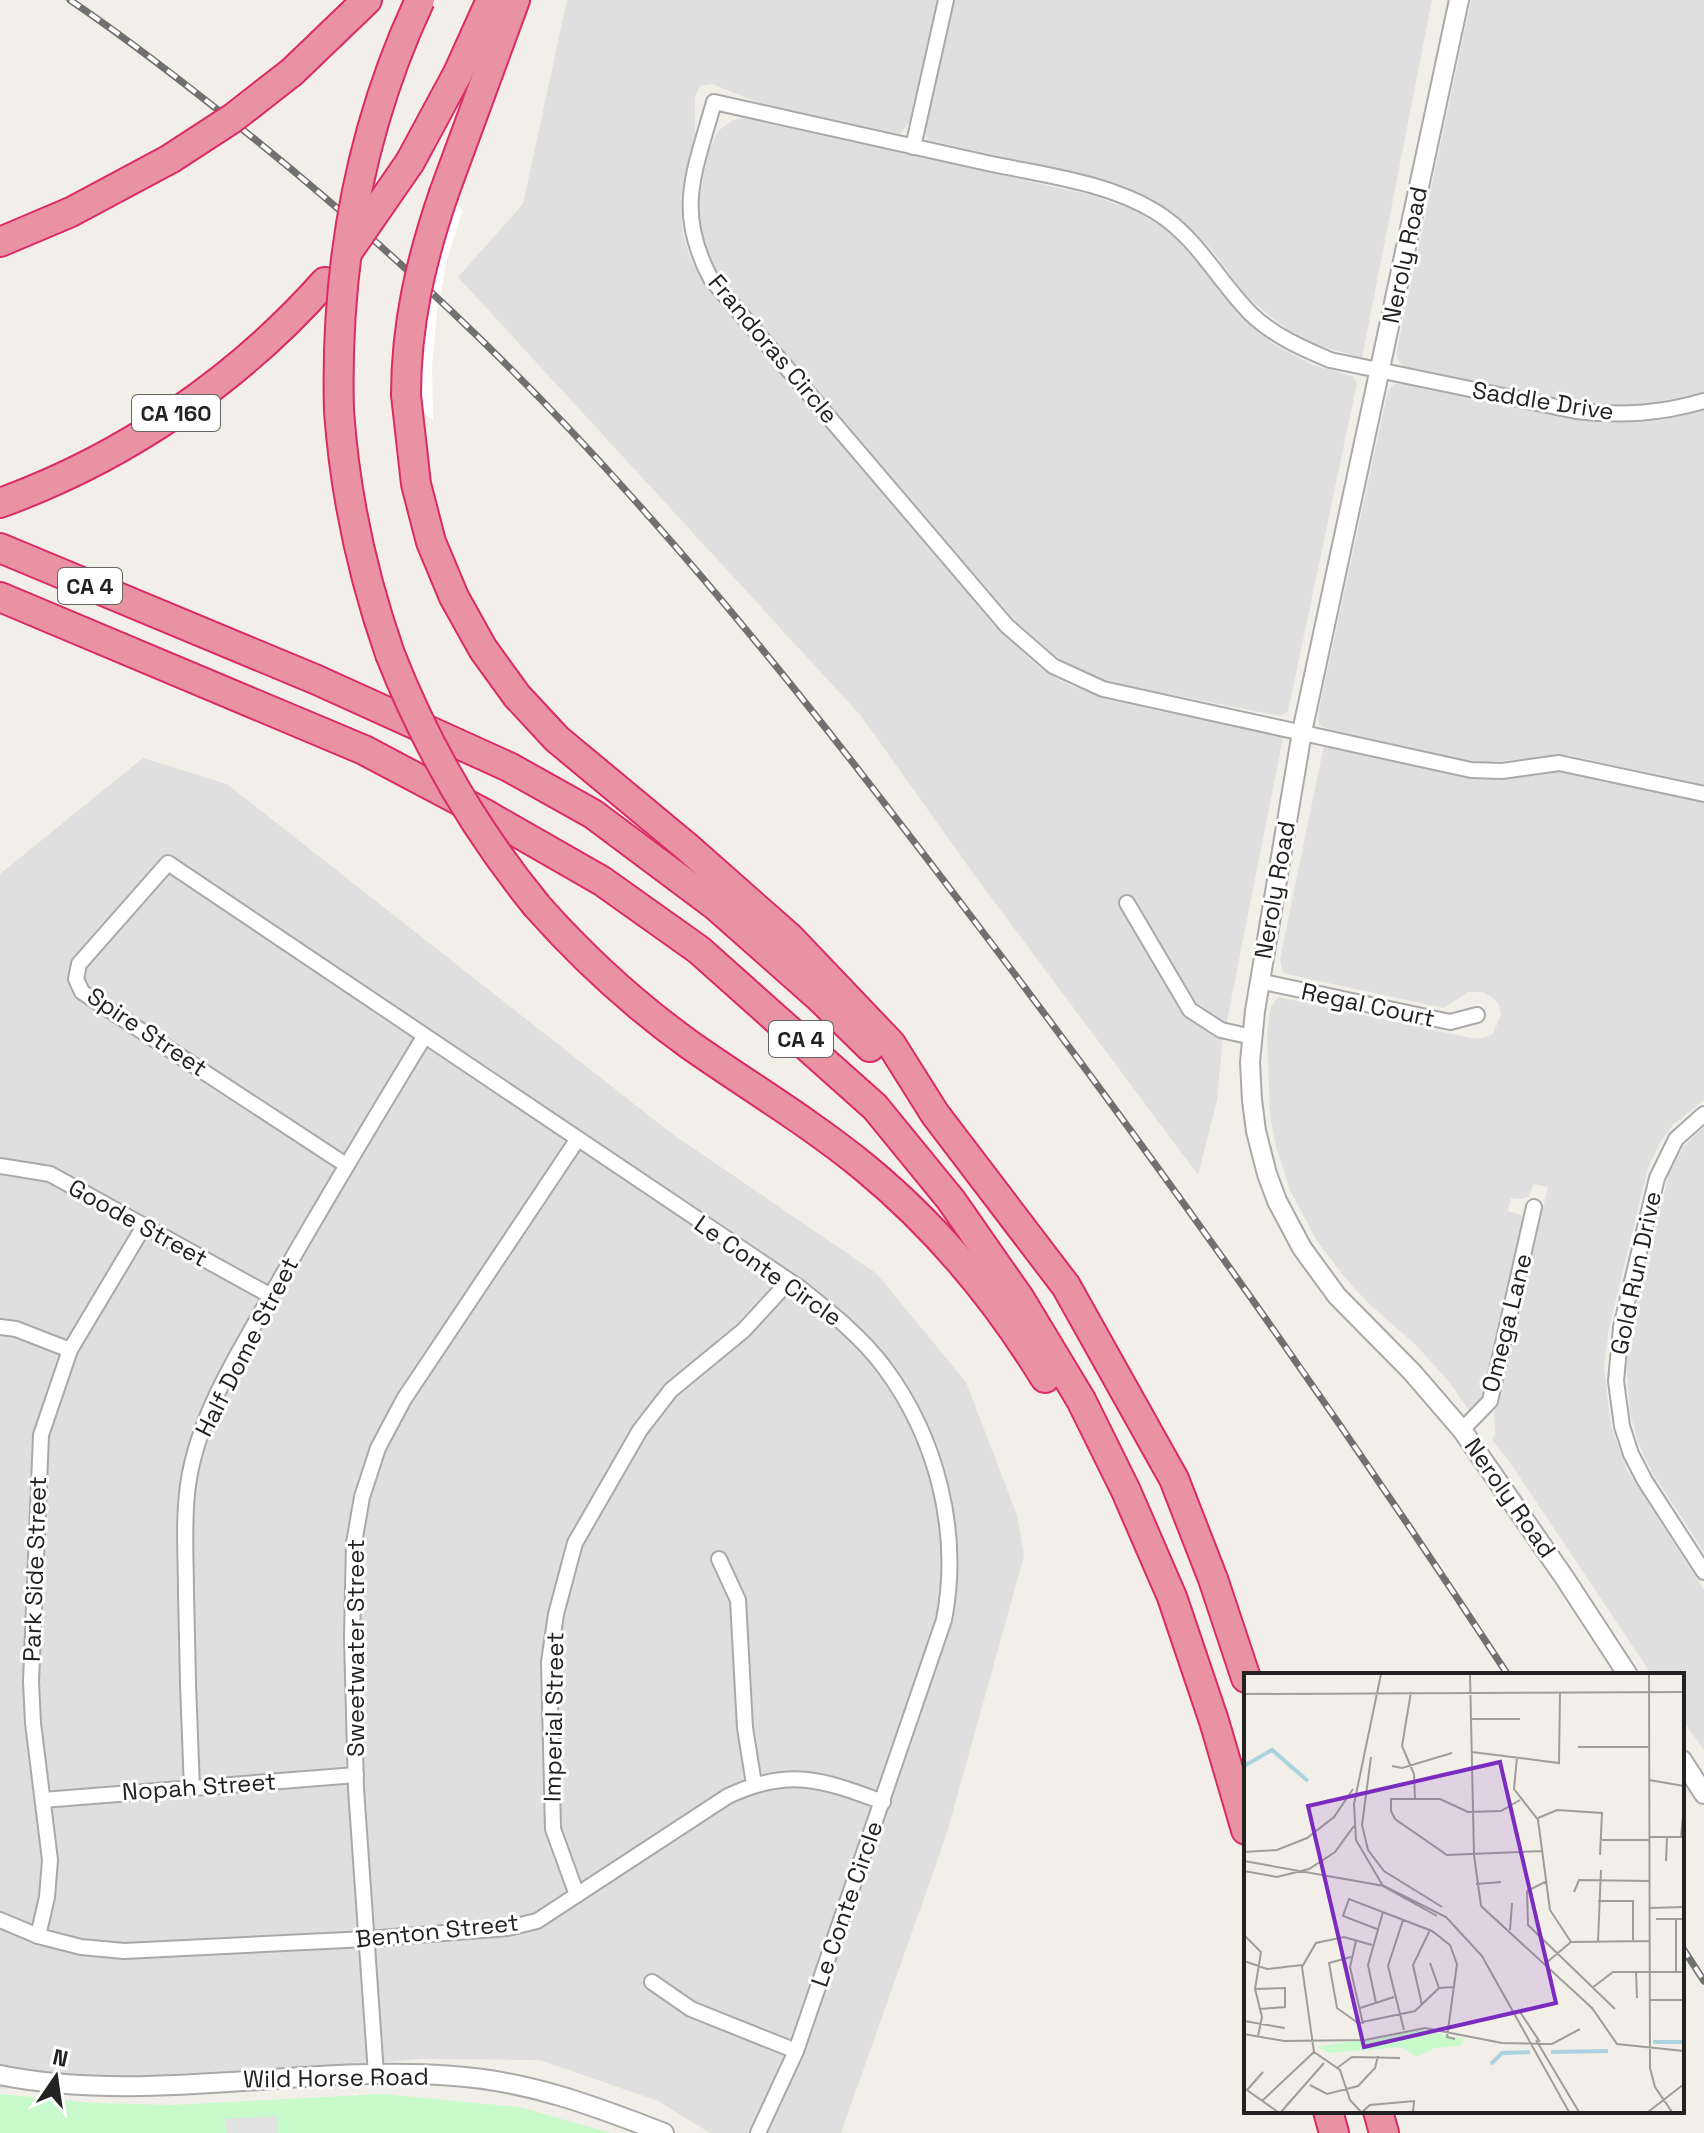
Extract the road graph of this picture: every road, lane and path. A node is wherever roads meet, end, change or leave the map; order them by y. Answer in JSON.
{"nodes":[{"id":1,"x":367,"y":0,"type":"edge"},
{"id":2,"x":420,"y":0,"type":"edge"},
{"id":3,"x":491,"y":0,"type":"edge"},
{"id":4,"x":515,"y":0,"type":"edge"},
{"id":5,"x":946,"y":0,"type":"edge"},
{"id":6,"x":1459,"y":0,"type":"edge"},
{"id":7,"x":913,"y":147,"type":"junction"},
{"id":8,"x":0,"y":242,"type":"edge"},
{"id":9,"x":1381,"y":371,"type":"junction"},
{"id":10,"x":1704,"y":401,"type":"edge"},
{"id":11,"x":0,"y":503,"type":"edge"},
{"id":12,"x":0,"y":548,"type":"edge"},
{"id":13,"x":0,"y":597,"type":"edge"},
{"id":14,"x":1302,"y":732,"type":"junction"},
{"id":15,"x":1704,"y":794,"type":"edge"},
{"id":16,"x":168,"y":863,"type":"joint"},
{"id":17,"x":1127,"y":903,"type":"dead end"},
{"id":18,"x":1259,"y":981,"type":"junction"},
{"id":19,"x":1477,"y":1015,"type":"dead end"},
{"id":20,"x":424,"y":1037,"type":"junction"},
{"id":21,"x":1252,"y":1037,"type":"junction"},
{"id":22,"x":935,"y":1114,"type":"junction"},
{"id":23,"x":1704,"y":1114,"type":"edge"},
{"id":24,"x":577,"y":1140,"type":"junction"},
{"id":25,"x":346,"y":1165,"type":"junction"},
{"id":26,"x":0,"y":1166,"type":"edge"},
{"id":27,"x":1534,"y":1207,"type":"dead end"},
{"id":28,"x":144,"y":1226,"type":"junction"},
{"id":29,"x":789,"y":1281,"type":"junction"},
{"id":30,"x":271,"y":1296,"type":"junction"},
{"id":31,"x":0,"y":1327,"type":"edge"},
{"id":32,"x":70,"y":1350,"type":"junction"},
{"id":33,"x":1462,"y":1430,"type":"junction"},
{"id":34,"x":1116,"y":1469,"type":"junction"},
{"id":35,"x":719,"y":1559,"type":"dead end"},
{"id":36,"x":1704,"y":1572,"type":"edge"},
{"id":37,"x":1244,"y":1673,"type":"edge"},
{"id":38,"x":1627,"y":1673,"type":"edge"},
{"id":39,"x":1684,"y":1762,"type":"edge"},
{"id":40,"x":356,"y":1775,"type":"junction"},
{"id":41,"x":754,"y":1784,"type":"junction"},
{"id":42,"x":1702,"y":1785,"type":"edge"},
{"id":43,"x":192,"y":1788,"type":"junction"},
{"id":44,"x":43,"y":1800,"type":"junction"},
{"id":45,"x":883,"y":1802,"type":"junction"},
{"id":46,"x":1244,"y":1823,"type":"edge"},
{"id":47,"x":577,"y":1895,"type":"junction"},
{"id":48,"x":0,"y":1920,"type":"edge"},
{"id":49,"x":38,"y":1936,"type":"junction"},
{"id":50,"x":367,"y":1939,"type":"junction"},
{"id":51,"x":652,"y":1982,"type":"dead end"},
{"id":52,"x":796,"y":2051,"type":"junction"},
{"id":53,"x":376,"y":2074,"type":"junction"},
{"id":54,"x":0,"y":2075,"type":"edge"},
{"id":55,"x":1329,"y":2113,"type":"edge"},
{"id":56,"x":664,"y":2133,"type":"edge"},
{"id":57,"x":758,"y":2133,"type":"edge"},
{"id":58,"x":1334,"y":2133,"type":"edge"}],
"edges":[{"from":1,"to":8,"type":"highway","bridge":true},
{"from":2,"to":34,"type":"highway","bridge":true},
{"from":3,"to":11,"type":"highway","number":"CA 160","bridge":true},
{"from":4,"to":22,"type":"highway","bridge":true},
{"from":5,"to":7,"type":"street"},
{"from":6,"to":9,"type":"street","name":"Neroly Road"},
{"from":7,"to":9,"type":"street","name":"Frandoras Circle"},
{"from":7,"to":14,"type":"street","name":"Frandoras Circle"},
{"from":9,"to":10,"type":"street","name":"Saddle Drive"},
{"from":9,"to":14,"type":"street","name":"Neroly Road"},
{"from":12,"to":22,"type":"highway","number":"CA 4"},
{"from":13,"to":34,"type":"highway","number":"CA 4"},
{"from":14,"to":15,"type":"street"},
{"from":14,"to":18,"type":"street","name":"Neroly Road"},
{"from":16,"to":20,"type":"street","name":"Le Conte Circle"},
{"from":16,"to":25,"type":"street","name":"Spire Street"},
{"from":17,"to":21,"type":"street"},
{"from":18,"to":19,"type":"street","name":"Regal Court"},
{"from":18,"to":21,"type":"street","name":"Neroly Road"},
{"from":20,"to":24,"type":"street","name":"Le Conte Circle"},
{"from":20,"to":25,"type":"street","name":"Half Dome Street"},
{"from":21,"to":33,"type":"street","name":"Neroly Road"},
{"from":22,"to":37,"type":"highway","number":"CA 4"},
{"from":23,"to":36,"type":"street","name":"Gold Run Drive"},
{"from":24,"to":29,"type":"street","name":"Le Conte Circle"},
{"from":24,"to":40,"type":"street","name":"Sweetwater Street"},
{"from":25,"to":30,"type":"street","name":"Half Dome Street"},
{"from":26,"to":28,"type":"street","name":"Goode Street"},
{"from":27,"to":33,"type":"street","name":"Omega Lane"},
{"from":28,"to":30,"type":"street","name":"Goode Street"},
{"from":28,"to":32,"type":"street","name":"Park Side Street"},
{"from":29,"to":45,"type":"street","name":"Le Conte Circle"},
{"from":29,"to":47,"type":"street","name":"Imperial Street"},
{"from":30,"to":43,"type":"street","name":"Half Dome Street"},
{"from":31,"to":32,"type":"street"},
{"from":32,"to":44,"type":"street","name":"Park Side Street"},
{"from":33,"to":38,"type":"street","name":"Neroly Road"},
{"from":34,"to":46,"type":"highway","number":"CA 4"},
{"from":35,"to":41,"type":"street"},
{"from":39,"to":42,"type":"street"},
{"from":40,"to":43,"type":"street","name":"Nopah Street"},
{"from":40,"to":50,"type":"street","name":"Sweetwater Street"},
{"from":41,"to":45,"type":"street","name":"Benton Street"},
{"from":41,"to":47,"type":"street","name":"Benton Street"},
{"from":43,"to":44,"type":"street","name":"Nopah Street"},
{"from":44,"to":49,"type":"street","name":"Park Side Street"},
{"from":45,"to":52,"type":"street","name":"Le Conte Circle"},
{"from":47,"to":50,"type":"street","name":"Benton Street"},
{"from":48,"to":49,"type":"street","name":"Benton Street"},
{"from":49,"to":50,"type":"street","name":"Benton Street"},
{"from":50,"to":53,"type":"street","name":"Sweetwater Street"},
{"from":51,"to":52,"type":"street"},
{"from":52,"to":57,"type":"street","name":"Le Conte Circle"},
{"from":53,"to":54,"type":"street","name":"Wild Horse Road"},
{"from":53,"to":56,"type":"street","name":"Wild Horse Road"},
{"from":55,"to":58,"type":"highway"}]}
